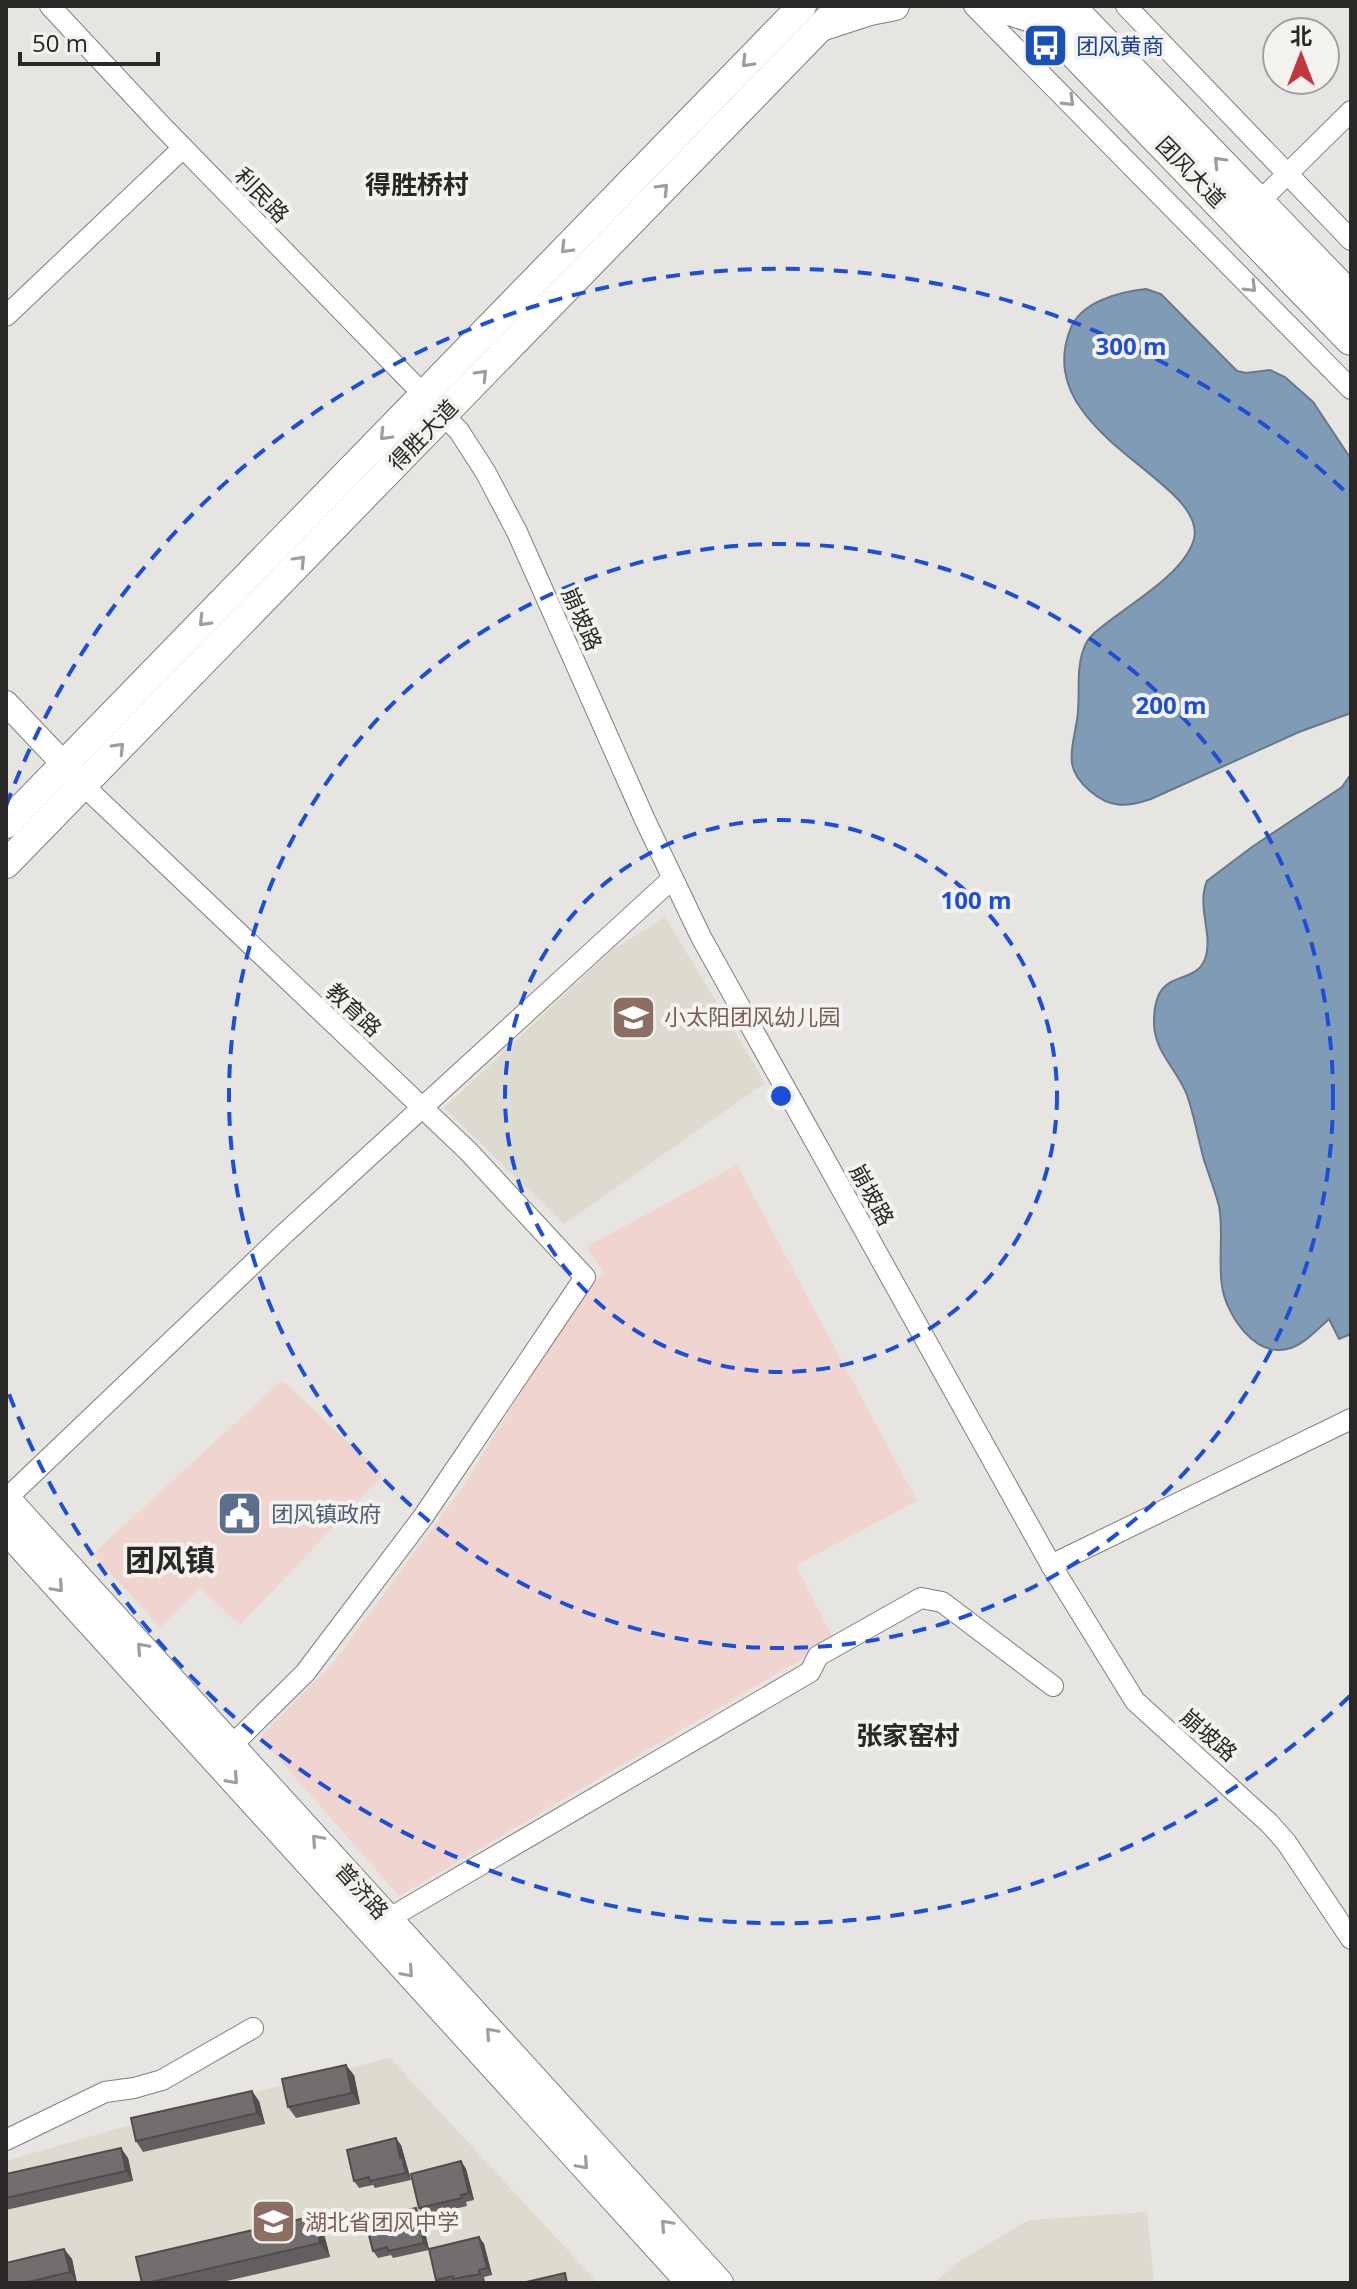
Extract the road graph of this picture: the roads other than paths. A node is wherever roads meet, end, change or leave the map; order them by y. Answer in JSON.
{"nodes":[{"id":1,"x":50,"y":6,"type":"edge"},
{"id":2,"x":841,"y":6,"type":"edge"},
{"id":3,"x":895,"y":6,"type":"edge"},
{"id":4,"x":974,"y":6,"type":"edge"},
{"id":5,"x":982,"y":6,"type":"edge"},
{"id":6,"x":1126,"y":6,"type":"edge"},
{"id":7,"x":1059,"y":11,"type":"edge"},
{"id":8,"x":805,"y":12,"type":"edge"},
{"id":9,"x":1351,"y":111,"type":"edge"},
{"id":10,"x":183,"y":148,"type":"junction"},
{"id":11,"x":1288,"y":174,"type":"junction"},
{"id":12,"x":1258,"y":203,"type":"junction"},
{"id":13,"x":1351,"y":240,"type":"edge"},
{"id":14,"x":1351,"y":299,"type":"edge"},
{"id":15,"x":6,"y":316,"type":"edge"},
{"id":16,"x":1351,"y":339,"type":"edge"},
{"id":17,"x":1351,"y":389,"type":"edge"},
{"id":18,"x":433,"y":405,"type":"junction"},
{"id":19,"x":6,"y":703,"type":"edge"},
{"id":20,"x":73,"y":775,"type":"junction"},
{"id":21,"x":6,"y":824,"type":"edge"},
{"id":22,"x":6,"y":864,"type":"edge"},
{"id":23,"x":672,"y":879,"type":"junction"},
{"id":24,"x":422,"y":1107,"type":"junction"},
{"id":25,"x":1351,"y":1419,"type":"edge"},
{"id":26,"x":6,"y":1499,"type":"edge"},
{"id":27,"x":6,"y":1529,"type":"edge"},
{"id":28,"x":1051,"y":1565,"type":"junction"},
{"id":29,"x":1053,"y":1686,"type":"dead end"},
{"id":30,"x":231,"y":1746,"type":"junction"},
{"id":31,"x":388,"y":1919,"type":"junction"},
{"id":32,"x":1351,"y":1939,"type":"edge"},
{"id":33,"x":253,"y":2028,"type":"dead end"},
{"id":34,"x":6,"y":2140,"type":"edge"},
{"id":35,"x":691,"y":2283,"type":"edge"},
{"id":36,"x":719,"y":2283,"type":"edge"}],
"edges":[{"from":1,"to":10,"type":"street","name":"利民路"},
{"from":2,"to":8,"type":"main road","name":"得胜大道"},
{"from":3,"to":8,"type":"main road"},
{"from":4,"to":17,"type":"street","one_way":true},
{"from":5,"to":7,"type":"main road"},
{"from":6,"to":11,"type":"street"},
{"from":12,"to":7,"type":"main road","name":"团风大道","one_way":true},
{"from":7,"to":16,"type":"main road","name":"团风大道"},
{"from":8,"to":18,"type":"main road","name":"得胜大道"},
{"from":9,"to":11,"type":"street"},
{"from":10,"to":15,"type":"street"},
{"from":10,"to":18,"type":"street","name":"利民路"},
{"from":11,"to":12,"type":"street"},
{"from":11,"to":13,"type":"street"},
{"from":12,"to":14,"type":"main road","name":"团风大道"},
{"from":18,"to":20,"type":"main road","name":"得胜大道"},
{"from":18,"to":23,"type":"street","name":"崩坡路"},
{"from":19,"to":20,"type":"street"},
{"from":20,"to":21,"type":"main road","name":"得胜大道"},
{"from":20,"to":22,"type":"main road","name":"得胜大道"},
{"from":20,"to":24,"type":"street","name":"教育路"},
{"from":23,"to":24,"type":"street"},
{"from":23,"to":28,"type":"street","name":"崩坡路"},
{"from":24,"to":26,"type":"street"},
{"from":24,"to":30,"type":"street","name":"教育路"},
{"from":25,"to":28,"type":"street"},
{"from":30,"to":26,"type":"main road","name":"普济路","one_way":true},
{"from":27,"to":35,"type":"main road","name":"普济路","one_way":true},
{"from":28,"to":32,"type":"street","name":"崩坡路"},
{"from":29,"to":31,"type":"street"},
{"from":31,"to":30,"type":"main road","name":"普济路","one_way":true},
{"from":36,"to":31,"type":"main road","name":"普济路","one_way":true},
{"from":33,"to":34,"type":"street"}]}
